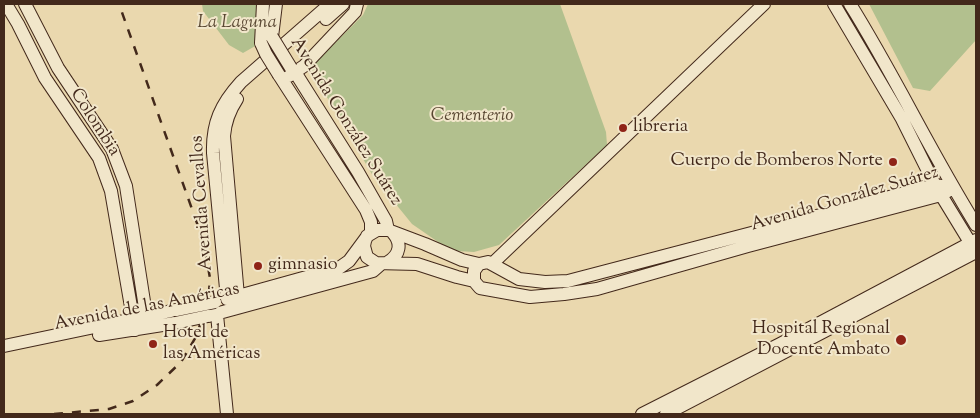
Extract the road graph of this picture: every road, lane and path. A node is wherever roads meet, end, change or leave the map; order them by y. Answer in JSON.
{"nodes":[{"id":1,"x":6,"y":4,"type":"edge"},
{"id":2,"x":25,"y":4,"type":"edge"},
{"id":3,"x":264,"y":4,"type":"edge"},
{"id":4,"x":276,"y":4,"type":"edge"},
{"id":5,"x":330,"y":4,"type":"edge"},
{"id":6,"x":343,"y":4,"type":"edge"},
{"id":7,"x":357,"y":4,"type":"edge"},
{"id":8,"x":764,"y":4,"type":"edge"},
{"id":9,"x":834,"y":4,"type":"edge"},
{"id":10,"x":850,"y":4,"type":"edge"},
{"id":11,"x":267,"y":32,"type":"junction"},
{"id":12,"x":293,"y":70,"type":"junction"},
{"id":13,"x":281,"y":78,"type":"junction"},
{"id":14,"x":351,"y":161,"type":"junction"},
{"id":15,"x":339,"y":169,"type":"junction"},
{"id":16,"x":221,"y":177,"type":"junction"},
{"id":17,"x":952,"y":188,"type":"junction"},
{"id":18,"x":938,"y":190,"type":"junction"},
{"id":19,"x":976,"y":225,"type":"edge"},
{"id":20,"x":391,"y":232,"type":"junction"},
{"id":21,"x":369,"y":234,"type":"junction"},
{"id":22,"x":975,"y":248,"type":"edge"},
{"id":23,"x":385,"y":263,"type":"junction"},
{"id":24,"x":479,"y":264,"type":"junction"},
{"id":25,"x":495,"y":264,"type":"junction"},
{"id":26,"x":474,"y":281,"type":"junction"},
{"id":27,"x":492,"y":289,"type":"junction"},
{"id":28,"x":221,"y":306,"type":"junction"},
{"id":29,"x":141,"y":323,"type":"junction"},
{"id":30,"x":4,"y":346,"type":"edge"},
{"id":31,"x":4,"y":354,"type":"edge"},
{"id":32,"x":227,"y":414,"type":"edge"},
{"id":33,"x":642,"y":414,"type":"edge"},
{"id":34,"x":666,"y":414,"type":"edge"}],
"edges":[{"from":1,"to":29,"type":"main road","name":"Colombia"},
{"from":2,"to":29,"type":"main road","name":"Colombia"},
{"from":3,"to":11,"type":"main road"},
{"from":4,"to":11,"type":"main road","name":"Avenida González Suárez"},
{"from":5,"to":16,"type":"main road","name":"Avenida Cevallos"},
{"from":6,"to":16,"type":"main road","name":"Avenida Cevallos"},
{"from":7,"to":12,"type":"main road"},
{"from":8,"to":25,"type":"main road"},
{"from":9,"to":18,"type":"main road"},
{"from":10,"to":17,"type":"main road"},
{"from":11,"to":12,"type":"main road","name":"Avenida González Suárez","bridge":true},
{"from":11,"to":13,"type":"main road","name":"Avenida González Suárez","bridge":true},
{"from":12,"to":13,"type":"main road"},
{"from":12,"to":14,"type":"main road","name":"Avenida González Suárez"},
{"from":13,"to":15,"type":"main road","name":"Avenida González Suárez"},
{"from":14,"to":15,"type":"main road"},
{"from":14,"to":20,"type":"main road","name":"Avenida González Suárez"},
{"from":15,"to":21,"type":"main road","name":"Avenida González Suárez"},
{"from":16,"to":28,"type":"main road","name":"Avenida Cevallos"},
{"from":17,"to":18,"type":"main road","name":"Avenida González Suárez"},
{"from":17,"to":19,"type":"main road"},
{"from":18,"to":22,"type":"main road"},
{"from":18,"to":25,"type":"main road","name":"Avenida González Suárez"},
{"from":18,"to":27,"type":"main road","name":"Avenida González Suárez"},
{"from":20,"to":21,"type":"main road","name":"Avenida González Suárez"},
{"from":20,"to":23,"type":"main road","name":"Avenida González Suárez"},
{"from":20,"to":24,"type":"main road","name":"Avenida González Suárez"},
{"from":21,"to":23,"type":"main road","name":"Avenida González Suárez"},
{"from":21,"to":28,"type":"main road","name":"Avenida de las Américas"},
{"from":22,"to":33,"type":"main road"},
{"from":22,"to":34,"type":"main road"},
{"from":23,"to":26,"type":"main road"},
{"from":23,"to":28,"type":"main road","name":"Avenida de las Américas"},
{"from":24,"to":25,"type":"main road"},
{"from":24,"to":26,"type":"main road"},
{"from":25,"to":27,"type":"main road"},
{"from":26,"to":27,"type":"main road"},
{"from":28,"to":29,"type":"main road","name":"Avenida de las Américas","bridge":true},
{"from":28,"to":32,"type":"main road","name":"Avenida Cevallos"},
{"from":29,"to":30,"type":"main road","name":"Avenida de las Américas"},
{"from":29,"to":31,"type":"main road","name":"Avenida de las Américas"}]}
